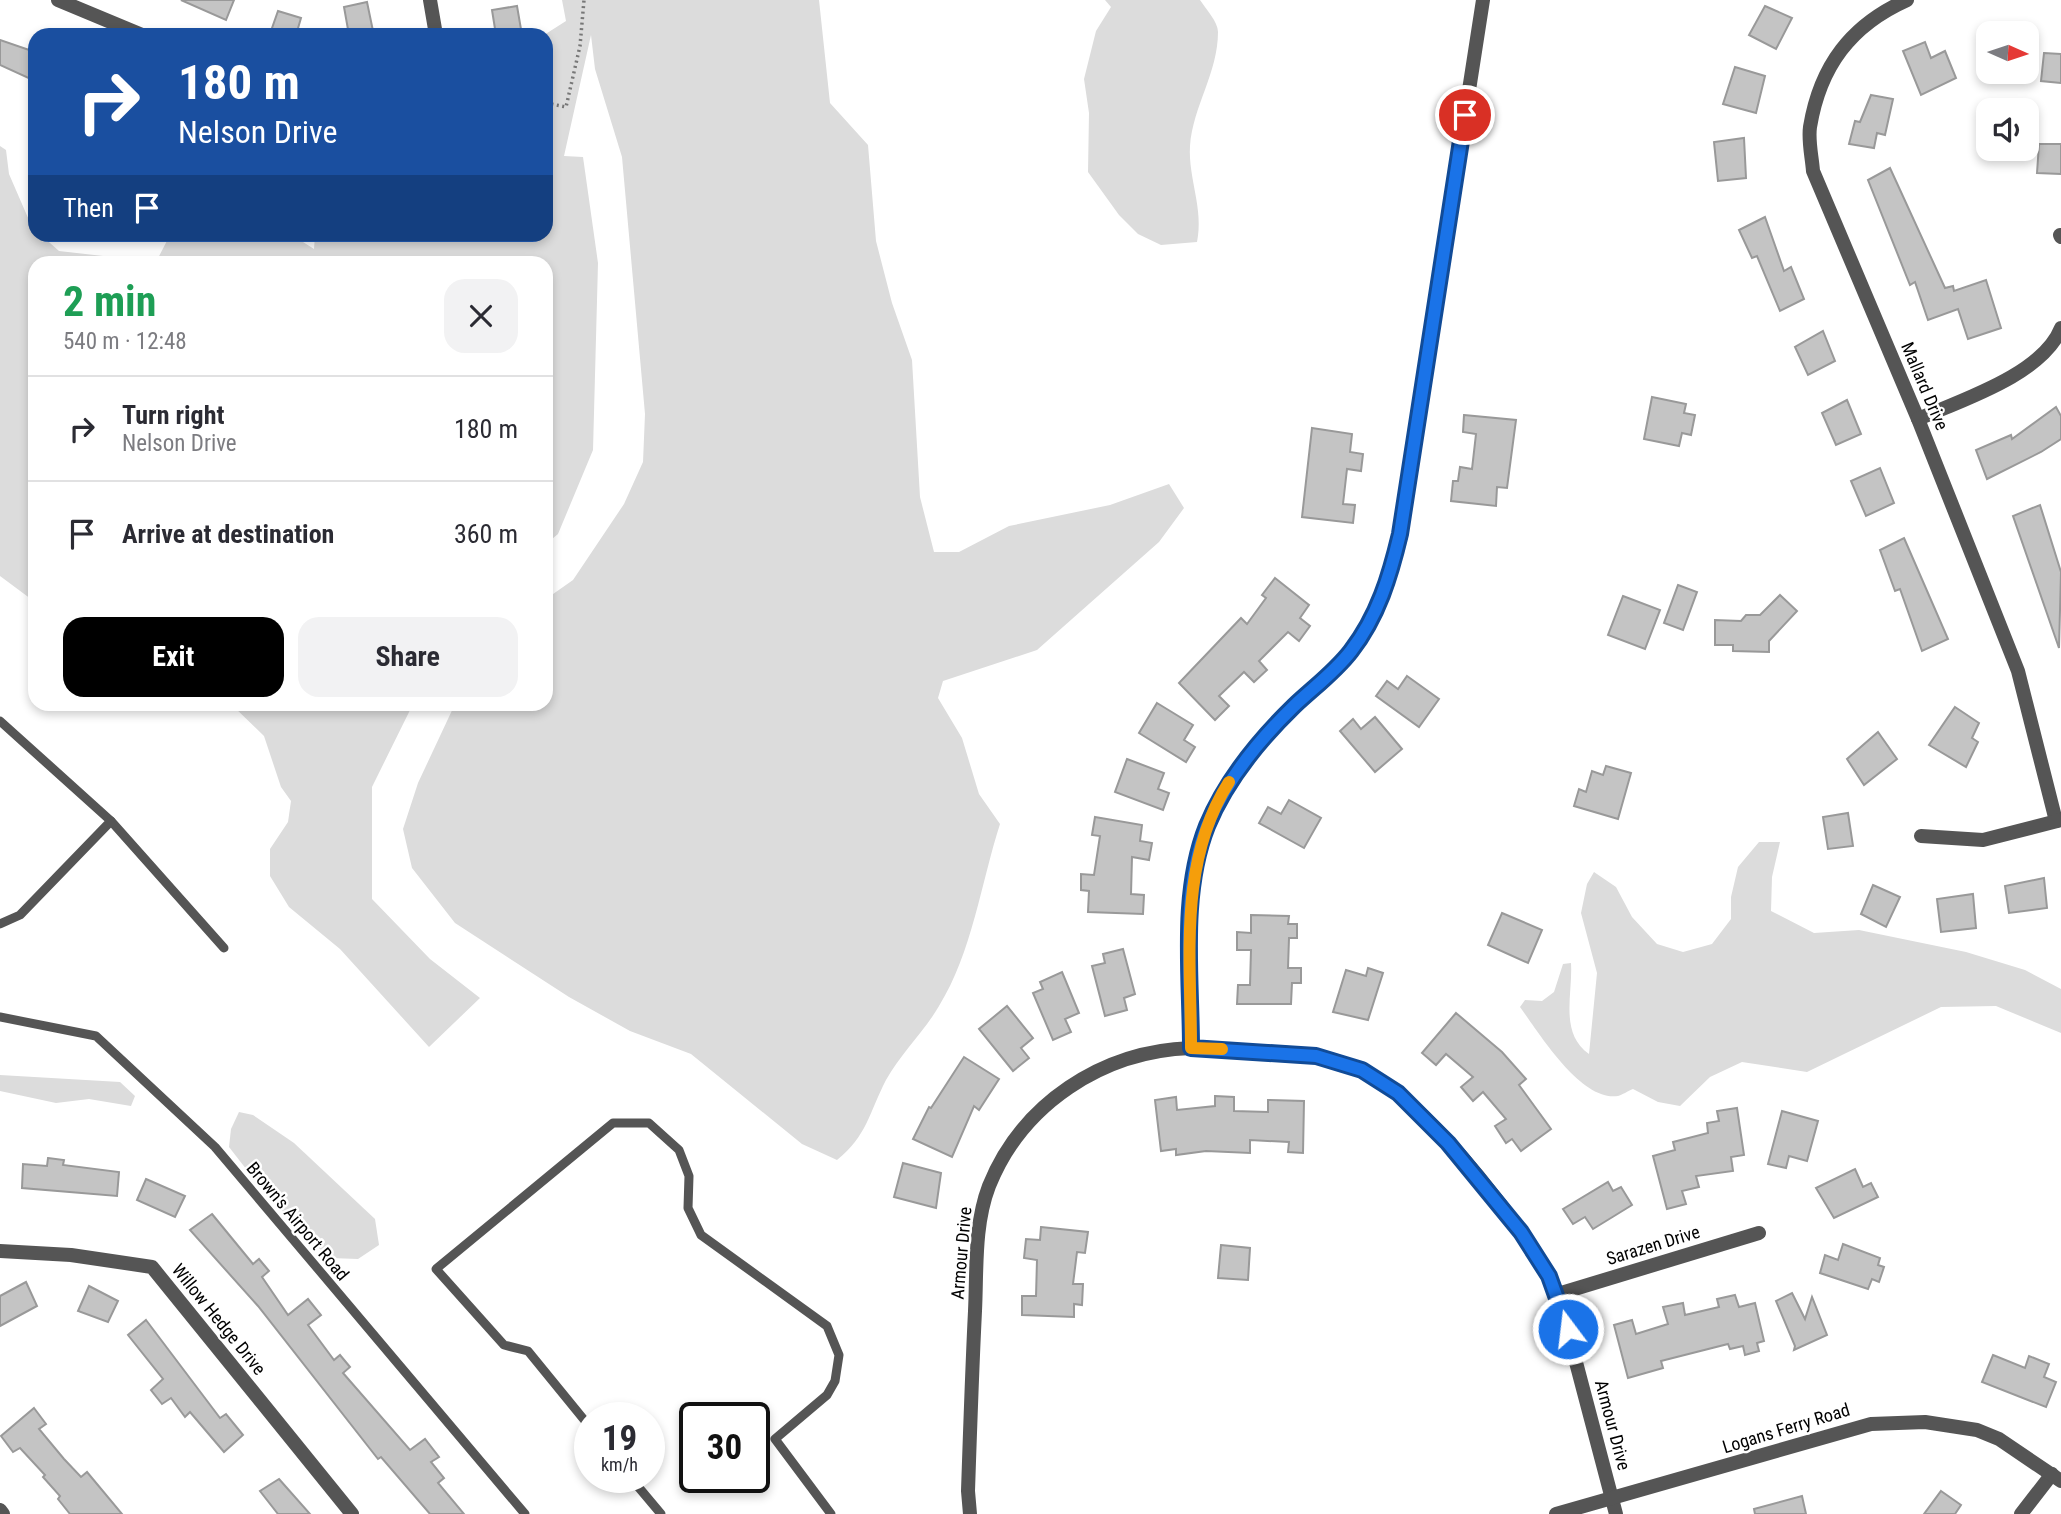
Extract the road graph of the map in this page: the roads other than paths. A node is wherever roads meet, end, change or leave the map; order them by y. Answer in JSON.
{"nodes":[{"id":1,"x":58,"y":0,"type":"edge"},
{"id":2,"x":430,"y":0,"type":"edge"},
{"id":3,"x":1483,"y":0,"type":"edge"},
{"id":4,"x":1907,"y":0,"type":"edge"},
{"id":5,"x":125,"y":28,"type":"edge"},
{"id":6,"x":435,"y":28,"type":"edge"},
{"id":7,"x":2061,"y":328,"type":"edge"},
{"id":8,"x":1919,"y":419,"type":"junction"},
{"id":9,"x":0,"y":721,"type":"edge"},
{"id":10,"x":111,"y":821,"type":"junction"},
{"id":11,"x":2058,"y":821,"type":"edge"},
{"id":12,"x":1921,"y":835,"type":"dead end"},
{"id":13,"x":0,"y":924,"type":"edge"},
{"id":14,"x":224,"y":948,"type":"dead end"},
{"id":15,"x":0,"y":1017,"type":"edge"},
{"id":16,"x":1191,"y":1048,"type":"junction"},
{"id":17,"x":1759,"y":1233,"type":"dead end"},
{"id":18,"x":0,"y":1251,"type":"edge"},
{"id":19,"x":1558,"y":1294,"type":"junction"},
{"id":20,"x":574,"y":1407,"type":"edge"},
{"id":21,"x":2057,"y":1477,"type":"edge"},
{"id":22,"x":644,"y":1493,"type":"edge"},
{"id":23,"x":1612,"y":1499,"type":"junction"},
{"id":24,"x":352,"y":1514,"type":"edge"},
{"id":25,"x":525,"y":1514,"type":"edge"},
{"id":26,"x":661,"y":1514,"type":"edge"},
{"id":27,"x":831,"y":1514,"type":"edge"},
{"id":28,"x":970,"y":1514,"type":"edge"},
{"id":29,"x":1556,"y":1514,"type":"edge"},
{"id":30,"x":1616,"y":1514,"type":"edge"},
{"id":31,"x":2021,"y":1514,"type":"edge"}],
"edges":[{"from":1,"to":5,"type":"street"},
{"from":2,"to":6,"type":"street"},
{"from":3,"to":16,"type":"street"},
{"from":4,"to":8,"type":"street","name":"Mallard Drive"},
{"from":7,"to":8,"type":"street"},
{"from":8,"to":11,"type":"street","name":"Mallard Drive"},
{"from":9,"to":10,"type":"lane"},
{"from":10,"to":13,"type":"lane"},
{"from":10,"to":14,"type":"lane"},
{"from":11,"to":12,"type":"street"},
{"from":15,"to":25,"type":"lane","name":"Brown's Airport Road"},
{"from":16,"to":19,"type":"street","name":"Armour Drive"},
{"from":16,"to":28,"type":"street","name":"Armour Drive"},
{"from":17,"to":19,"type":"street","name":"Sarazen Drive"},
{"from":18,"to":24,"type":"street","name":"Willow Hedge Drive"},
{"from":19,"to":23,"type":"street","name":"Armour Drive"},
{"from":20,"to":27,"type":"lane"},
{"from":21,"to":23,"type":"street","name":"Logans Ferry Road"},
{"from":21,"to":31,"type":"street"},
{"from":22,"to":26,"type":"lane"},
{"from":23,"to":29,"type":"street","name":"Logans Ferry Road"},
{"from":23,"to":30,"type":"street","name":"Armour Drive"}]}
